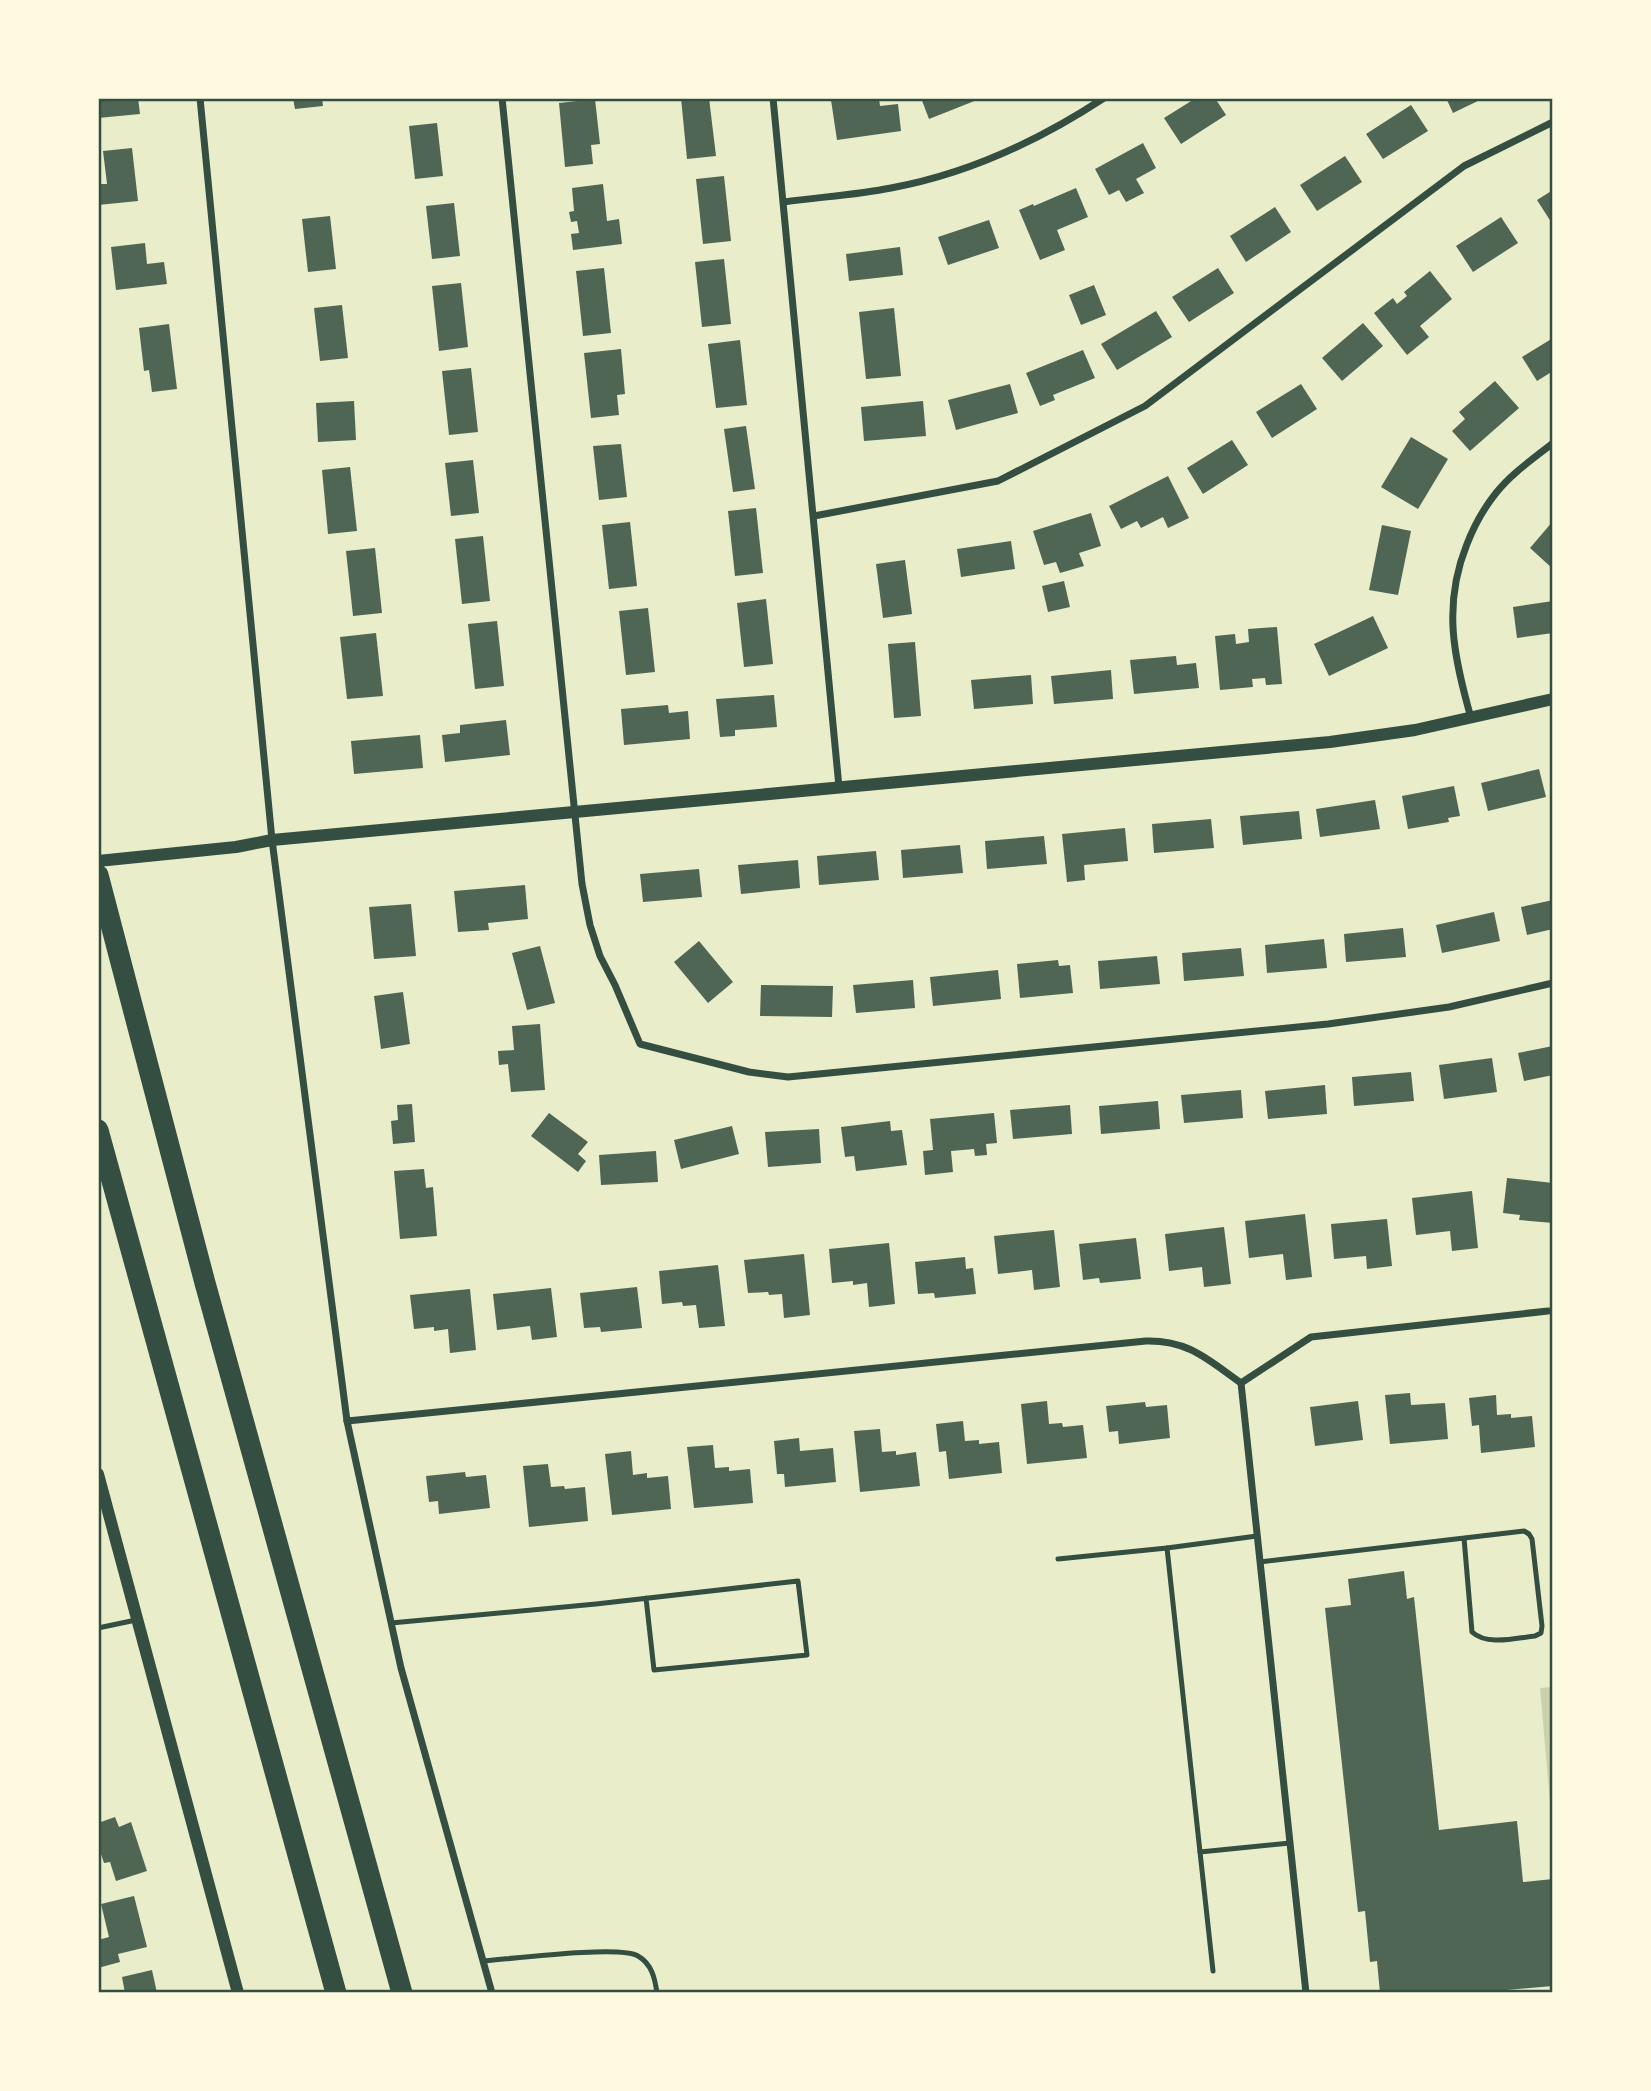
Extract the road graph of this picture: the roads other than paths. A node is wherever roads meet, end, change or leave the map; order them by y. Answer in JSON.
{"nodes":[{"id":1,"x":200,"y":98,"type":"edge"},
{"id":2,"x":502,"y":98,"type":"edge"},
{"id":3,"x":773,"y":98,"type":"edge"},
{"id":4,"x":1104,"y":98,"type":"edge"},
{"id":5,"x":1553,"y":122,"type":"edge"},
{"id":6,"x":784,"y":202,"type":"junction"},
{"id":7,"x":1553,"y":443,"type":"edge"},
{"id":8,"x":814,"y":516,"type":"junction"},
{"id":9,"x":1553,"y":699,"type":"edge"},
{"id":10,"x":1471,"y":718,"type":"junction"},
{"id":11,"x":839,"y":787,"type":"junction"},
{"id":12,"x":574,"y":811,"type":"junction"},
{"id":13,"x":272,"y":840,"type":"junction"},
{"id":14,"x":98,"y":862,"type":"edge"},
{"id":15,"x":100,"y":882,"type":"edge"},
{"id":16,"x":1553,"y":983,"type":"edge"},
{"id":17,"x":98,"y":1130,"type":"edge"},
{"id":18,"x":1548,"y":1311,"type":"dead end"},
{"id":19,"x":1241,"y":1383,"type":"junction"},
{"id":20,"x":347,"y":1421,"type":"junction"},
{"id":21,"x":98,"y":1474,"type":"edge"},
{"id":22,"x":1257,"y":1536,"type":"junction"},
{"id":23,"x":1464,"y":1538,"type":"junction"},
{"id":24,"x":1167,"y":1548,"type":"junction"},
{"id":25,"x":1058,"y":1559,"type":"dead end"},
{"id":26,"x":1260,"y":1562,"type":"junction"},
{"id":27,"x":646,"y":1598,"type":"junction"},
{"id":28,"x":137,"y":1619,"type":"junction"},
{"id":29,"x":391,"y":1623,"type":"junction"},
{"id":30,"x":98,"y":1628,"type":"edge"},
{"id":31,"x":1290,"y":1843,"type":"junction"},
{"id":32,"x":1200,"y":1852,"type":"junction"},
{"id":33,"x":483,"y":1961,"type":"junction"},
{"id":34,"x":1213,"y":1971,"type":"dead end"},
{"id":35,"x":238,"y":1993,"type":"edge"},
{"id":36,"x":336,"y":1993,"type":"edge"},
{"id":37,"x":402,"y":1993,"type":"edge"},
{"id":38,"x":492,"y":1993,"type":"edge"},
{"id":39,"x":657,"y":1993,"type":"edge"},
{"id":40,"x":1306,"y":1993,"type":"edge"}],
"edges":[{"from":1,"to":13,"type":"street"},
{"from":2,"to":12,"type":"street"},
{"from":3,"to":6,"type":"street"},
{"from":4,"to":6,"type":"street"},
{"from":5,"to":8,"type":"street"},
{"from":6,"to":8,"type":"street"},
{"from":7,"to":10,"type":"street"},
{"from":8,"to":11,"type":"street"},
{"from":9,"to":10,"type":"street"},
{"from":10,"to":11,"type":"street"},
{"from":11,"to":12,"type":"street"},
{"from":12,"to":13,"type":"street"},
{"from":12,"to":16,"type":"street"},
{"from":13,"to":14,"type":"street"},
{"from":13,"to":20,"type":"street"},
{"from":15,"to":37,"type":"highway"},
{"from":17,"to":36,"type":"highway"},
{"from":18,"to":19,"type":"street"},
{"from":19,"to":20,"type":"street"},
{"from":19,"to":22,"type":"street"},
{"from":20,"to":29,"type":"street"},
{"from":21,"to":28,"type":"street"},
{"from":22,"to":24,"type":"lane"},
{"from":22,"to":26,"type":"street"},
{"from":23,"to":23,"type":"lane"},
{"from":23,"to":26,"type":"lane"},
{"from":24,"to":25,"type":"lane"},
{"from":24,"to":32,"type":"lane"},
{"from":26,"to":31,"type":"street"},
{"from":27,"to":27,"type":"lane"},
{"from":27,"to":29,"type":"lane"},
{"from":28,"to":30,"type":"lane"},
{"from":28,"to":35,"type":"street"},
{"from":29,"to":33,"type":"street"},
{"from":31,"to":32,"type":"lane"},
{"from":31,"to":40,"type":"street"},
{"from":32,"to":34,"type":"lane"},
{"from":33,"to":38,"type":"street"},
{"from":33,"to":39,"type":"lane"}]}
